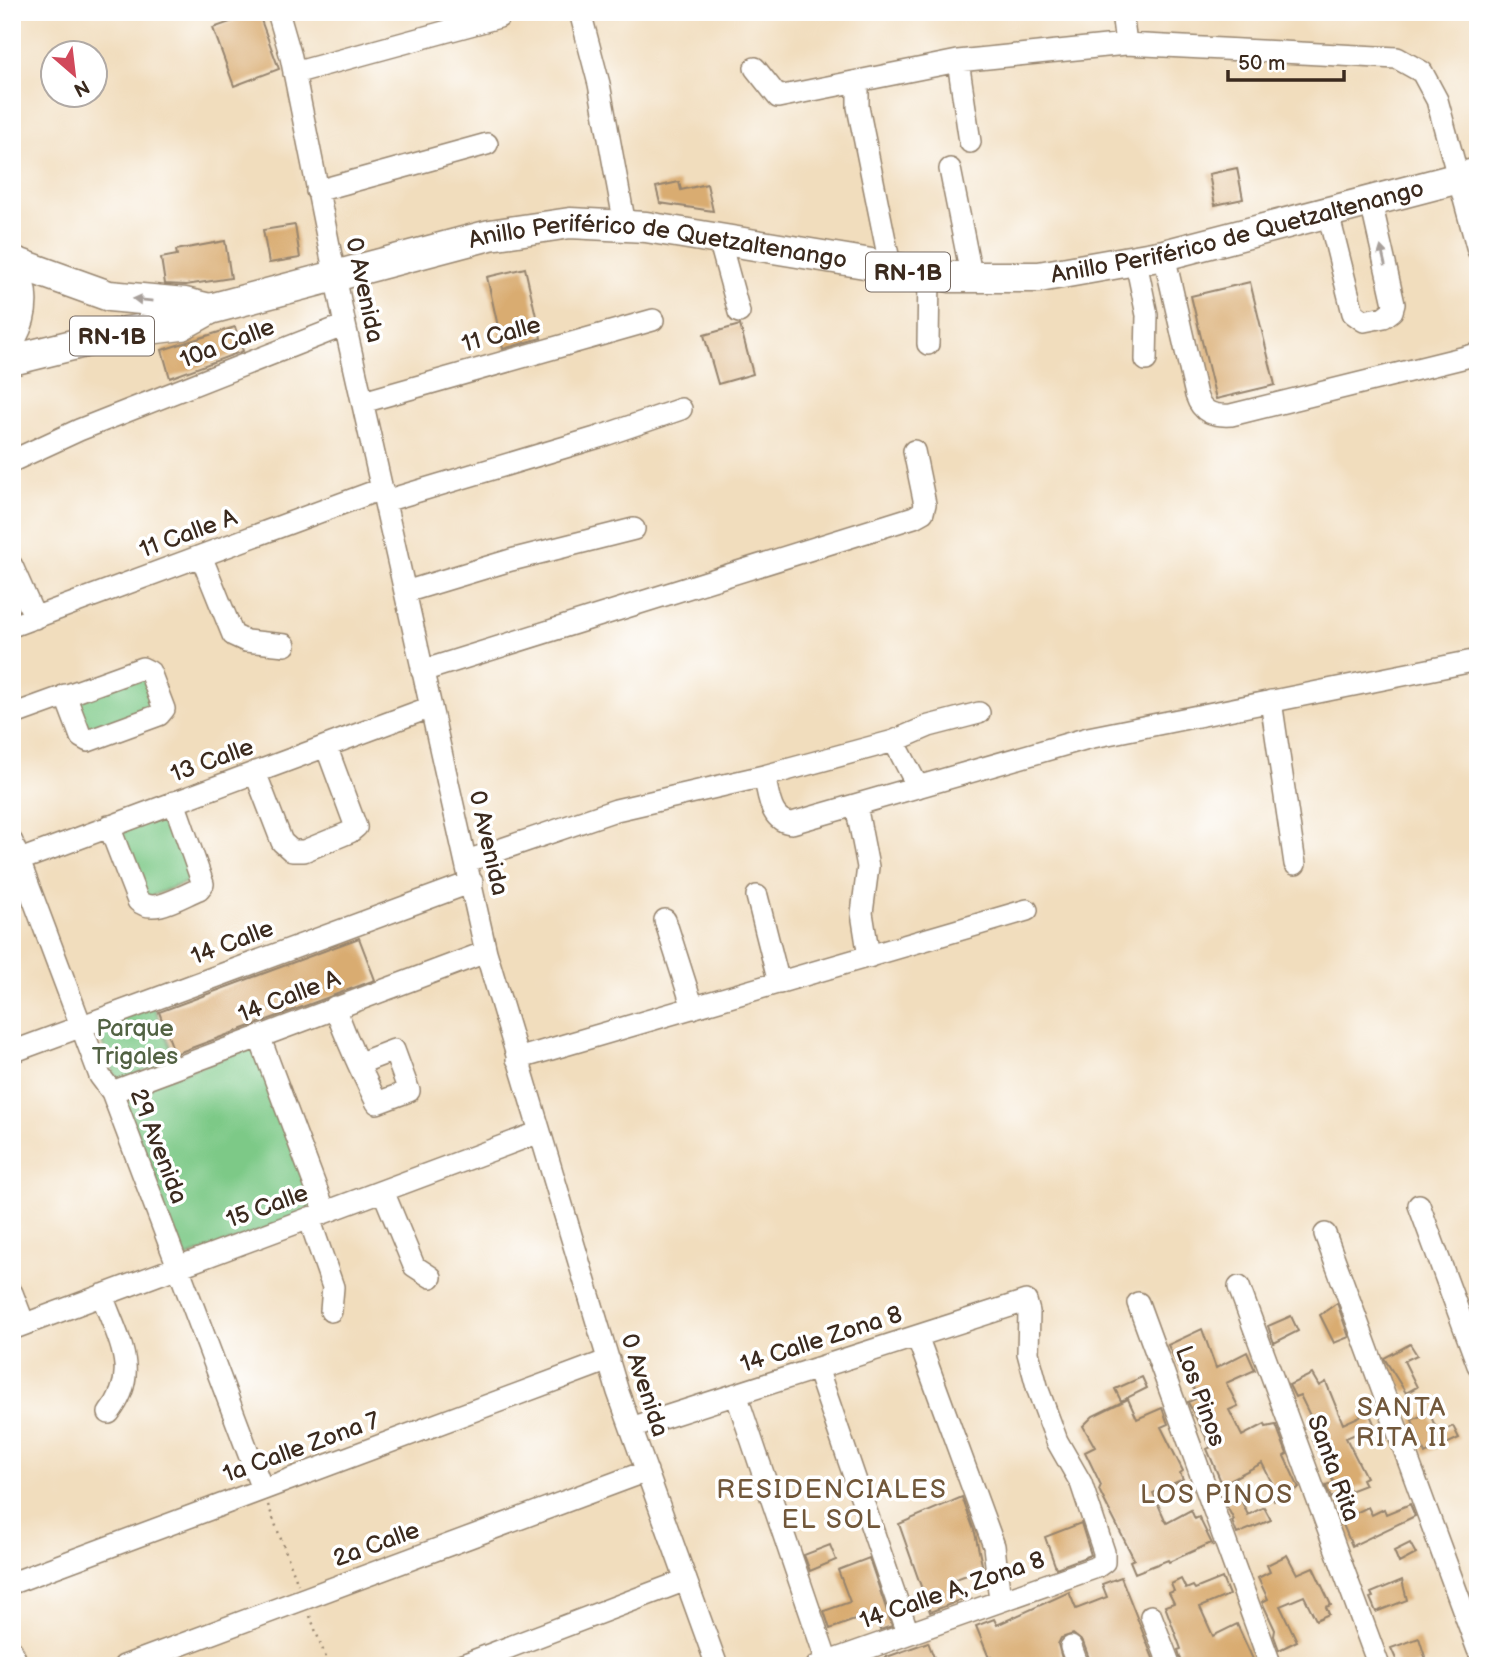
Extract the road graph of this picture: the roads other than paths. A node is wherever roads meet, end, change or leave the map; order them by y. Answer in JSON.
{"nodes":[{"id":1,"x":278,"y":12,"type":"edge"},
{"id":2,"x":580,"y":12,"type":"edge"},
{"id":3,"x":1122,"y":12,"type":"edge"},
{"id":4,"x":499,"y":17,"type":"dead end"},
{"id":5,"x":1126,"y":44,"type":"junction"},
{"id":6,"x":958,"y":61,"type":"junction"},
{"id":7,"x":755,"y":68,"type":"dead end"},
{"id":8,"x":294,"y":73,"type":"junction"},
{"id":9,"x":858,"y":83,"type":"junction"},
{"id":10,"x":970,"y":142,"type":"dead end"},
{"id":11,"x":487,"y":144,"type":"dead end"},
{"id":12,"x":950,"y":169,"type":"dead end"},
{"id":13,"x":1469,"y":176,"type":"edge"},
{"id":14,"x":317,"y":191,"type":"junction"},
{"id":15,"x":1370,"y":202,"type":"junction"},
{"id":16,"x":1328,"y":213,"type":"junction"},
{"id":17,"x":625,"y":225,"type":"junction"},
{"id":18,"x":719,"y":239,"type":"junction"},
{"id":19,"x":1478,"y":250,"type":"edge"},
{"id":20,"x":1164,"y":255,"type":"junction"},
{"id":21,"x":1136,"y":262,"type":"junction"},
{"id":22,"x":12,"y":263,"type":"edge"},
{"id":23,"x":891,"y":270,"type":"junction"},
{"id":24,"x":929,"y":275,"type":"junction"},
{"id":25,"x":336,"y":276,"type":"junction"},
{"id":26,"x":972,"y":279,"type":"junction"},
{"id":27,"x":210,"y":309,"type":"junction"},
{"id":28,"x":739,"y":312,"type":"dead end"},
{"id":29,"x":653,"y":320,"type":"dead end"},
{"id":30,"x":345,"y":325,"type":"junction"},
{"id":31,"x":12,"y":336,"type":"edge"},
{"id":32,"x":928,"y":344,"type":"dead end"},
{"id":33,"x":1478,"y":354,"type":"edge"},
{"id":34,"x":12,"y":360,"type":"edge"},
{"id":35,"x":1146,"y":360,"type":"dead end"},
{"id":36,"x":363,"y":402,"type":"junction"},
{"id":37,"x":681,"y":409,"type":"dead end"},
{"id":38,"x":914,"y":450,"type":"dead end"},
{"id":39,"x":12,"y":461,"type":"edge"},
{"id":40,"x":383,"y":495,"type":"junction"},
{"id":41,"x":634,"y":529,"type":"dead end"},
{"id":42,"x":201,"y":556,"type":"junction"},
{"id":43,"x":12,"y":566,"type":"edge"},
{"id":44,"x":405,"y":593,"type":"junction"},
{"id":45,"x":35,"y":618,"type":"junction"},
{"id":46,"x":12,"y":626,"type":"edge"},
{"id":47,"x":285,"y":645,"type":"dead end"},
{"id":48,"x":1478,"y":660,"type":"edge"},
{"id":49,"x":422,"y":671,"type":"junction"},
{"id":50,"x":65,"y":695,"type":"junction"},
{"id":51,"x":1271,"y":701,"type":"junction"},
{"id":52,"x":431,"y":707,"type":"junction"},
{"id":53,"x":979,"y":713,"type":"dead end"},
{"id":54,"x":12,"y":715,"type":"edge"},
{"id":55,"x":894,"y":741,"type":"junction"},
{"id":56,"x":326,"y":746,"type":"junction"},
{"id":57,"x":255,"y":772,"type":"junction"},
{"id":58,"x":764,"y":776,"type":"junction"},
{"id":59,"x":919,"y":787,"type":"junction"},
{"id":60,"x":174,"y":802,"type":"junction"},
{"id":61,"x":856,"y":805,"type":"junction"},
{"id":62,"x":110,"y":826,"type":"junction"},
{"id":63,"x":15,"y":855,"type":"edge"},
{"id":64,"x":1295,"y":864,"type":"dead end"},
{"id":65,"x":469,"y":872,"type":"junction"},
{"id":66,"x":757,"y":896,"type":"dead end"},
{"id":67,"x":1027,"y":910,"type":"dead end"},
{"id":68,"x":665,"y":920,"type":"dead end"},
{"id":69,"x":486,"y":951,"type":"junction"},
{"id":70,"x":869,"y":957,"type":"junction"},
{"id":71,"x":779,"y":983,"type":"junction"},
{"id":72,"x":335,"y":1007,"type":"junction"},
{"id":73,"x":692,"y":1008,"type":"junction"},
{"id":74,"x":81,"y":1027,"type":"junction"},
{"id":75,"x":259,"y":1036,"type":"junction"},
{"id":76,"x":12,"y":1052,"type":"edge"},
{"id":77,"x":517,"y":1059,"type":"junction"},
{"id":78,"x":360,"y":1063,"type":"junction"},
{"id":79,"x":112,"y":1091,"type":"junction"},
{"id":80,"x":540,"y":1132,"type":"junction"},
{"id":81,"x":383,"y":1191,"type":"junction"},
{"id":82,"x":1419,"y":1205,"type":"dead end"},
{"id":83,"x":317,"y":1215,"type":"junction"},
{"id":84,"x":1325,"y":1234,"type":"dead end"},
{"id":85,"x":177,"y":1267,"type":"junction"},
{"id":86,"x":431,"y":1277,"type":"dead end"},
{"id":87,"x":1239,"y":1287,"type":"dead end"},
{"id":88,"x":12,"y":1293,"type":"edge"},
{"id":89,"x":102,"y":1295,"type":"junction"},
{"id":90,"x":1138,"y":1303,"type":"dead end"},
{"id":91,"x":331,"y":1311,"type":"dead end"},
{"id":92,"x":18,"y":1326,"type":"edge"},
{"id":93,"x":917,"y":1336,"type":"junction"},
{"id":94,"x":609,"y":1360,"type":"junction"},
{"id":95,"x":1478,"y":1365,"type":"edge"},
{"id":96,"x":824,"y":1366,"type":"junction"},
{"id":97,"x":730,"y":1396,"type":"junction"},
{"id":98,"x":109,"y":1413,"type":"dead end"},
{"id":99,"x":631,"y":1428,"type":"junction"},
{"id":100,"x":647,"y":1471,"type":"junction"},
{"id":101,"x":262,"y":1489,"type":"junction"},
{"id":102,"x":1104,"y":1562,"type":"joint"},
{"id":103,"x":686,"y":1580,"type":"junction"},
{"id":104,"x":12,"y":1583,"type":"edge"},
{"id":105,"x":1000,"y":1601,"type":"junction"},
{"id":106,"x":1151,"y":1616,"type":"dead end"},
{"id":107,"x":914,"y":1631,"type":"junction"},
{"id":108,"x":1478,"y":1650,"type":"edge"},
{"id":109,"x":12,"y":1651,"type":"edge"},
{"id":110,"x":820,"y":1665,"type":"edge"},
{"id":111,"x":18,"y":1666,"type":"edge"},
{"id":112,"x":124,"y":1666,"type":"edge"},
{"id":113,"x":460,"y":1666,"type":"edge"},
{"id":114,"x":717,"y":1666,"type":"edge"},
{"id":115,"x":1170,"y":1666,"type":"edge"},
{"id":116,"x":1271,"y":1666,"type":"edge"},
{"id":117,"x":1379,"y":1666,"type":"edge"}],
"edges":[{"from":1,"to":8,"type":"street","name":"0 Avenida"},
{"from":2,"to":17,"type":"street"},
{"from":3,"to":5,"type":"street"},
{"from":4,"to":8,"type":"street"},
{"from":5,"to":6,"type":"street"},
{"from":5,"to":13,"type":"street"},
{"from":6,"to":9,"type":"street"},
{"from":6,"to":10,"type":"street"},
{"from":7,"to":9,"type":"street"},
{"from":8,"to":14,"type":"street","name":"0 Avenida"},
{"from":9,"to":23,"type":"street"},
{"from":11,"to":14,"type":"street"},
{"from":12,"to":26,"type":"street"},
{"from":13,"to":15,"type":"highway","name":"Anillo Periférico de Quetzaltenango","number":"RN-1B"},
{"from":13,"to":19,"type":"street"},
{"from":14,"to":25,"type":"street","name":"0 Avenida"},
{"from":15,"to":16,"type":"highway","name":"Anillo Periférico de Quetzaltenango","number":"RN-1B"},
{"from":16,"to":15,"type":"street","one_way":true},
{"from":16,"to":20,"type":"highway","name":"Anillo Periférico de Quetzaltenango","number":"RN-1B"},
{"from":17,"to":18,"type":"highway","name":"Anillo Periférico de Quetzaltenango","number":"RN-1B"},
{"from":17,"to":25,"type":"highway","name":"Anillo Periférico de Quetzaltenango","number":"RN-1B"},
{"from":18,"to":23,"type":"highway","name":"Anillo Periférico de Quetzaltenango","number":"RN-1B"},
{"from":18,"to":28,"type":"street"},
{"from":20,"to":21,"type":"highway","name":"Anillo Periférico de Quetzaltenango","number":"RN-1B"},
{"from":20,"to":33,"type":"street"},
{"from":21,"to":26,"type":"highway","name":"Anillo Periférico de Quetzaltenango","number":"RN-1B"},
{"from":21,"to":35,"type":"street"},
{"from":27,"to":22,"type":"highway","name":"Anillo Periférico de Quetzaltenango","number":"RN-1B","one_way":true},
{"from":22,"to":31,"type":"highway","number":"RN-1B"},
{"from":23,"to":24,"type":"highway","name":"Anillo Periférico de Quetzaltenango","number":"RN-1B"},
{"from":24,"to":26,"type":"highway","name":"Anillo Periférico de Quetzaltenango","number":"RN-1B"},
{"from":24,"to":32,"type":"street"},
{"from":25,"to":27,"type":"highway","name":"Anillo Periférico de Quetzaltenango","number":"RN-1B"},
{"from":25,"to":30,"type":"street","name":"0 Avenida"},
{"from":27,"to":34,"type":"highway","name":"Anillo Periférico de Quetzaltenango","number":"RN-1B"},
{"from":29,"to":36,"type":"street","name":"11 Calle"},
{"from":30,"to":36,"type":"street","name":"0 Avenida"},
{"from":30,"to":39,"type":"street","name":"10a Calle"},
{"from":36,"to":40,"type":"street","name":"0 Avenida"},
{"from":37,"to":40,"type":"street","name":"11 Calle A"},
{"from":38,"to":49,"type":"street"},
{"from":40,"to":42,"type":"street","name":"11 Calle A"},
{"from":40,"to":44,"type":"street","name":"0 Avenida"},
{"from":41,"to":44,"type":"street"},
{"from":42,"to":45,"type":"street","name":"11 Calle A"},
{"from":42,"to":47,"type":"street"},
{"from":43,"to":45,"type":"street"},
{"from":44,"to":49,"type":"street","name":"0 Avenida"},
{"from":45,"to":46,"type":"street","name":"11 Calle A"},
{"from":48,"to":51,"type":"street"},
{"from":49,"to":52,"type":"street","name":"0 Avenida"},
{"from":50,"to":50,"type":"street"},
{"from":50,"to":54,"type":"street"},
{"from":51,"to":59,"type":"street"},
{"from":51,"to":64,"type":"street"},
{"from":52,"to":56,"type":"street","name":"13 Calle"},
{"from":52,"to":65,"type":"street","name":"0 Avenida"},
{"from":53,"to":55,"type":"street","name":"14 Calle"},
{"from":55,"to":58,"type":"street","name":"14 Calle"},
{"from":55,"to":59,"type":"street"},
{"from":56,"to":57,"type":"street","name":"13 Calle"},
{"from":56,"to":57,"type":"street"},
{"from":57,"to":60,"type":"street","name":"13 Calle"},
{"from":58,"to":61,"type":"street"},
{"from":58,"to":65,"type":"street","name":"14 Calle"},
{"from":59,"to":61,"type":"street"},
{"from":60,"to":62,"type":"street","name":"13 Calle"},
{"from":60,"to":62,"type":"street"},
{"from":61,"to":70,"type":"street"},
{"from":62,"to":63,"type":"street","name":"13 Calle"},
{"from":63,"to":74,"type":"street","name":"29 Avenida"},
{"from":65,"to":69,"type":"street","name":"0 Avenida"},
{"from":65,"to":74,"type":"street","name":"14 Calle"},
{"from":66,"to":71,"type":"street"},
{"from":67,"to":70,"type":"street"},
{"from":68,"to":73,"type":"street"},
{"from":69,"to":72,"type":"street","name":"14 Calle A"},
{"from":69,"to":77,"type":"street","name":"0 Avenida"},
{"from":70,"to":71,"type":"street"},
{"from":71,"to":73,"type":"street"},
{"from":72,"to":75,"type":"street","name":"14 Calle A"},
{"from":72,"to":78,"type":"street"},
{"from":73,"to":77,"type":"street"},
{"from":74,"to":76,"type":"street","name":"14 Calle"},
{"from":74,"to":79,"type":"street","name":"29 Avenida"},
{"from":75,"to":79,"type":"street","name":"14 Calle A"},
{"from":75,"to":83,"type":"street"},
{"from":77,"to":80,"type":"street","name":"0 Avenida"},
{"from":78,"to":78,"type":"street"},
{"from":79,"to":85,"type":"street","name":"29 Avenida"},
{"from":80,"to":81,"type":"street","name":"15 Calle"},
{"from":80,"to":94,"type":"street","name":"0 Avenida"},
{"from":81,"to":83,"type":"street","name":"15 Calle"},
{"from":81,"to":86,"type":"street"},
{"from":82,"to":95,"type":"street"},
{"from":83,"to":85,"type":"street","name":"15 Calle"},
{"from":83,"to":91,"type":"street"},
{"from":84,"to":108,"type":"street"},
{"from":85,"to":89,"type":"street","name":"15 Calle"},
{"from":85,"to":101,"type":"street","name":"29 Avenida"},
{"from":87,"to":117,"type":"street","name":"Santa Rita"},
{"from":88,"to":92,"type":"street"},
{"from":89,"to":92,"type":"street","name":"15 Calle"},
{"from":89,"to":98,"type":"street"},
{"from":90,"to":116,"type":"street","name":"Los Pinos"},
{"from":93,"to":96,"type":"street","name":"14 Calle Zona 8"},
{"from":93,"to":102,"type":"street","name":"14 Calle Zona 8"},
{"from":93,"to":105,"type":"street"},
{"from":94,"to":99,"type":"street","name":"0 Avenida"},
{"from":94,"to":101,"type":"street","name":"1a Calle Zona 7"},
{"from":96,"to":97,"type":"street","name":"14 Calle Zona 8"},
{"from":96,"to":107,"type":"street"},
{"from":97,"to":99,"type":"street","name":"14 Calle Zona 8"},
{"from":97,"to":110,"type":"street"},
{"from":99,"to":100,"type":"street","name":"0 Avenida"},
{"from":100,"to":103,"type":"street","name":"0 Avenida"},
{"from":100,"to":112,"type":"street","name":"2a Calle"},
{"from":101,"to":104,"type":"street","name":"1a Calle Zona 7"},
{"from":102,"to":105,"type":"street","name":"14 Calle A, Zona 8"},
{"from":103,"to":113,"type":"street"},
{"from":103,"to":114,"type":"street","name":"0 Avenida"},
{"from":105,"to":107,"type":"street","name":"14 Calle A, Zona 8"},
{"from":106,"to":115,"type":"street"},
{"from":107,"to":110,"type":"street","name":"14 Calle A, Zona 8"},
{"from":109,"to":111,"type":"street"}]}
